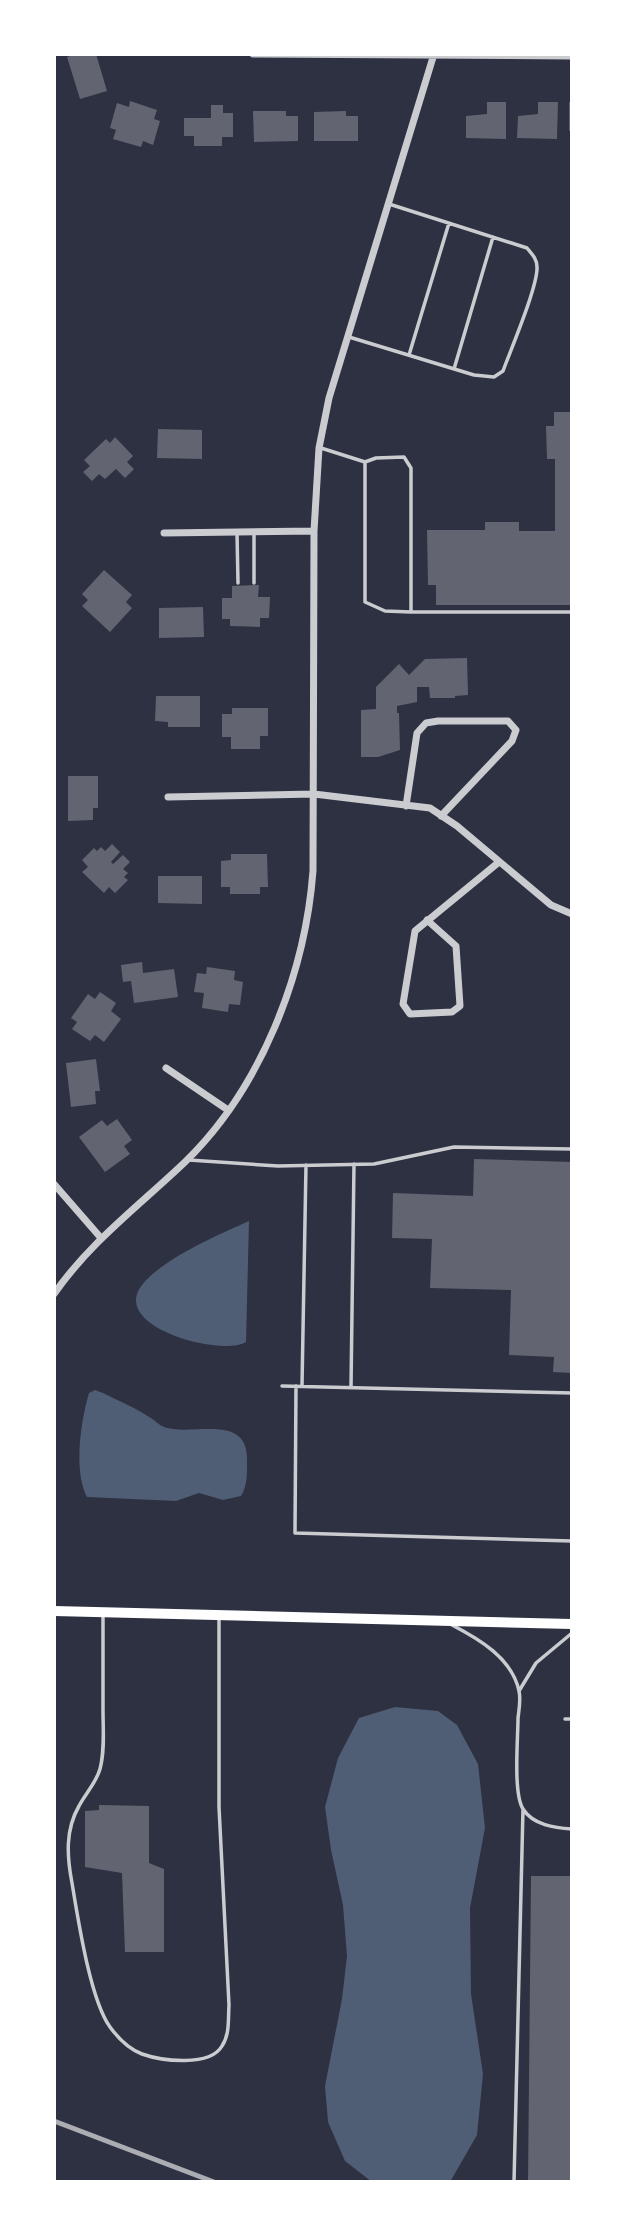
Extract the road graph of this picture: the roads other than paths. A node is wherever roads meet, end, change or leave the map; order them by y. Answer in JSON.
{"nodes":[{"id":1,"x":253,"y":54,"type":"edge"},
{"id":2,"x":434,"y":55,"type":"edge"},
{"id":3,"x":572,"y":56,"type":"edge"},
{"id":4,"x":389,"y":204,"type":"junction"},
{"id":5,"x":449,"y":223,"type":"junction"},
{"id":6,"x":493,"y":237,"type":"junction"},
{"id":7,"x":348,"y":337,"type":"junction"},
{"id":8,"x":408,"y":355,"type":"junction"},
{"id":9,"x":454,"y":369,"type":"junction"},
{"id":10,"x":319,"y":448,"type":"junction"},
{"id":11,"x":365,"y":462,"type":"junction"},
{"id":12,"x":314,"y":531,"type":"junction"},
{"id":13,"x":237,"y":532,"type":"junction"},
{"id":14,"x":254,"y":532,"type":"junction"},
{"id":15,"x":164,"y":533,"type":"dead end"},
{"id":16,"x":239,"y":583,"type":"dead end"},
{"id":17,"x":254,"y":583,"type":"dead end"},
{"id":18,"x":411,"y":612,"type":"junction"},
{"id":19,"x":572,"y":612,"type":"edge"},
{"id":20,"x":314,"y":794,"type":"junction"},
{"id":21,"x":168,"y":797,"type":"dead end"},
{"id":22,"x":406,"y":806,"type":"junction"},
{"id":23,"x":441,"y":816,"type":"junction"},
{"id":24,"x":499,"y":862,"type":"junction"},
{"id":25,"x":572,"y":914,"type":"edge"},
{"id":26,"x":427,"y":920,"type":"junction"},
{"id":27,"x":166,"y":1068,"type":"dead end"},
{"id":28,"x":228,"y":1110,"type":"junction"},
{"id":29,"x":572,"y":1149,"type":"edge"},
{"id":30,"x":187,"y":1160,"type":"junction"},
{"id":31,"x":354,"y":1164,"type":"junction"},
{"id":32,"x":306,"y":1165,"type":"junction"},
{"id":33,"x":54,"y":1184,"type":"edge"},
{"id":34,"x":101,"y":1238,"type":"junction"},
{"id":35,"x":54,"y":1294,"type":"edge"},
{"id":36,"x":282,"y":1386,"type":"dead end"},
{"id":37,"x":296,"y":1386,"type":"junction"},
{"id":38,"x":302,"y":1386,"type":"junction"},
{"id":39,"x":351,"y":1387,"type":"junction"},
{"id":40,"x":572,"y":1393,"type":"edge"},
{"id":41,"x":572,"y":1541,"type":"edge"},
{"id":42,"x":54,"y":1611,"type":"edge"},
{"id":43,"x":103,"y":1612,"type":"junction"},
{"id":44,"x":219,"y":1615,"type":"junction"},
{"id":45,"x":444,"y":1621,"type":"junction"},
{"id":46,"x":572,"y":1624,"type":"edge"},
{"id":47,"x":572,"y":1633,"type":"edge"},
{"id":48,"x":519,"y":1691,"type":"junction"},
{"id":49,"x":565,"y":1719,"type":"dead end"},
{"id":50,"x":572,"y":1719,"type":"edge"},
{"id":51,"x":523,"y":1809,"type":"junction"},
{"id":52,"x":572,"y":1829,"type":"edge"},
{"id":53,"x":513,"y":2182,"type":"edge"}],
"edges":[{"from":1,"to":2,"type":"street"},
{"from":2,"to":3,"type":"street"},
{"from":2,"to":4,"type":"street"},
{"from":4,"to":5,"type":"lane"},
{"from":4,"to":7,"type":"street"},
{"from":5,"to":6,"type":"lane"},
{"from":5,"to":8,"type":"lane"},
{"from":6,"to":9,"type":"lane"},
{"from":6,"to":9,"type":"lane"},
{"from":7,"to":8,"type":"lane"},
{"from":7,"to":10,"type":"street"},
{"from":8,"to":9,"type":"lane"},
{"from":10,"to":11,"type":"lane"},
{"from":10,"to":12,"type":"street"},
{"from":11,"to":18,"type":"lane"},
{"from":11,"to":18,"type":"lane"},
{"from":12,"to":14,"type":"street"},
{"from":12,"to":20,"type":"street"},
{"from":13,"to":14,"type":"street"},
{"from":13,"to":15,"type":"street"},
{"from":13,"to":16,"type":"lane"},
{"from":14,"to":17,"type":"lane"},
{"from":18,"to":19,"type":"lane"},
{"from":20,"to":21,"type":"street"},
{"from":20,"to":22,"type":"street"},
{"from":20,"to":28,"type":"street"},
{"from":22,"to":23,"type":"street"},
{"from":22,"to":23,"type":"street"},
{"from":23,"to":24,"type":"street"},
{"from":24,"to":25,"type":"street"},
{"from":24,"to":26,"type":"street"},
{"from":26,"to":26,"type":"street"},
{"from":27,"to":28,"type":"street"},
{"from":28,"to":30,"type":"street"},
{"from":29,"to":31,"type":"lane"},
{"from":30,"to":32,"type":"lane"},
{"from":30,"to":34,"type":"street"},
{"from":31,"to":32,"type":"lane"},
{"from":31,"to":39,"type":"lane"},
{"from":32,"to":38,"type":"lane"},
{"from":33,"to":34,"type":"street"},
{"from":34,"to":35,"type":"street"},
{"from":36,"to":37,"type":"lane"},
{"from":37,"to":38,"type":"lane"},
{"from":37,"to":41,"type":"lane"},
{"from":38,"to":39,"type":"lane"},
{"from":39,"to":40,"type":"lane"},
{"from":42,"to":43,"type":"main road"},
{"from":43,"to":44,"type":"main road"},
{"from":43,"to":44,"type":"lane"},
{"from":44,"to":45,"type":"main road"},
{"from":45,"to":46,"type":"main road"},
{"from":45,"to":48,"type":"lane"},
{"from":47,"to":48,"type":"lane"},
{"from":48,"to":51,"type":"lane"},
{"from":49,"to":50,"type":"lane"},
{"from":51,"to":52,"type":"lane"},
{"from":51,"to":53,"type":"lane"}]}
